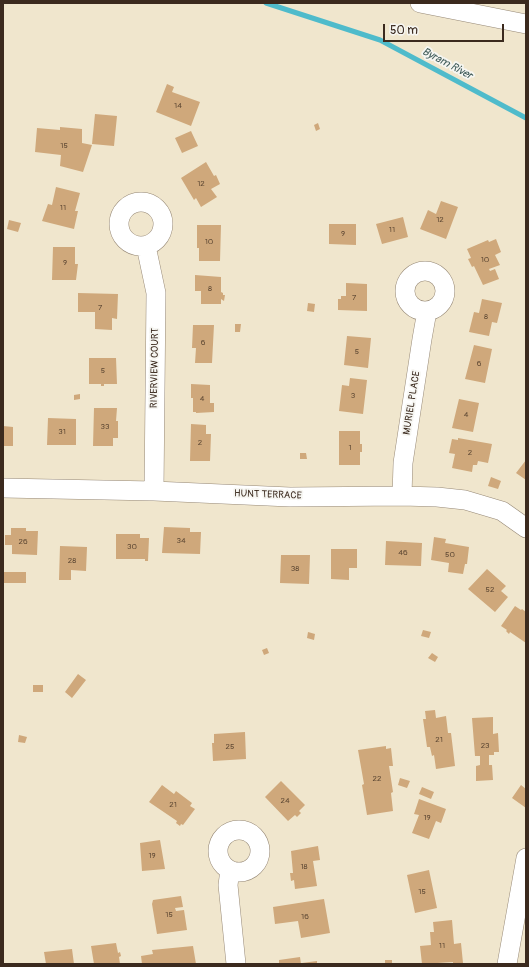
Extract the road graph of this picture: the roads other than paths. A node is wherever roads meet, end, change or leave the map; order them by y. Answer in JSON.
{"nodes":[{"id":1,"x":420,"y":3,"type":"edge"},
{"id":2,"x":526,"y":24,"type":"edge"},
{"id":3,"x":146,"y":246,"type":"dead end"},
{"id":4,"x":427,"y":312,"type":"dead end"},
{"id":5,"x":3,"y":488,"type":"edge"},
{"id":6,"x":154,"y":491,"type":"junction"},
{"id":7,"x":402,"y":496,"type":"junction"},
{"id":8,"x":526,"y":528,"type":"edge"},
{"id":9,"x":526,"y":858,"type":"edge"},
{"id":10,"x":230,"y":870,"type":"dead end"},
{"id":11,"x":236,"y":964,"type":"edge"},
{"id":12,"x":507,"y":964,"type":"edge"}],
"edges":[{"from":1,"to":2,"type":"street"},
{"from":3,"to":6,"type":"street","name":"RIVERVIEW COURT"},
{"from":4,"to":7,"type":"street","name":"MURIEL PLACE"},
{"from":5,"to":6,"type":"street","name":"HUNT TERRACE"},
{"from":6,"to":7,"type":"street","name":"HUNT TERRACE"},
{"from":7,"to":8,"type":"street","name":"HUNT TERRACE"},
{"from":9,"to":12,"type":"street"},
{"from":10,"to":11,"type":"street"}]}
